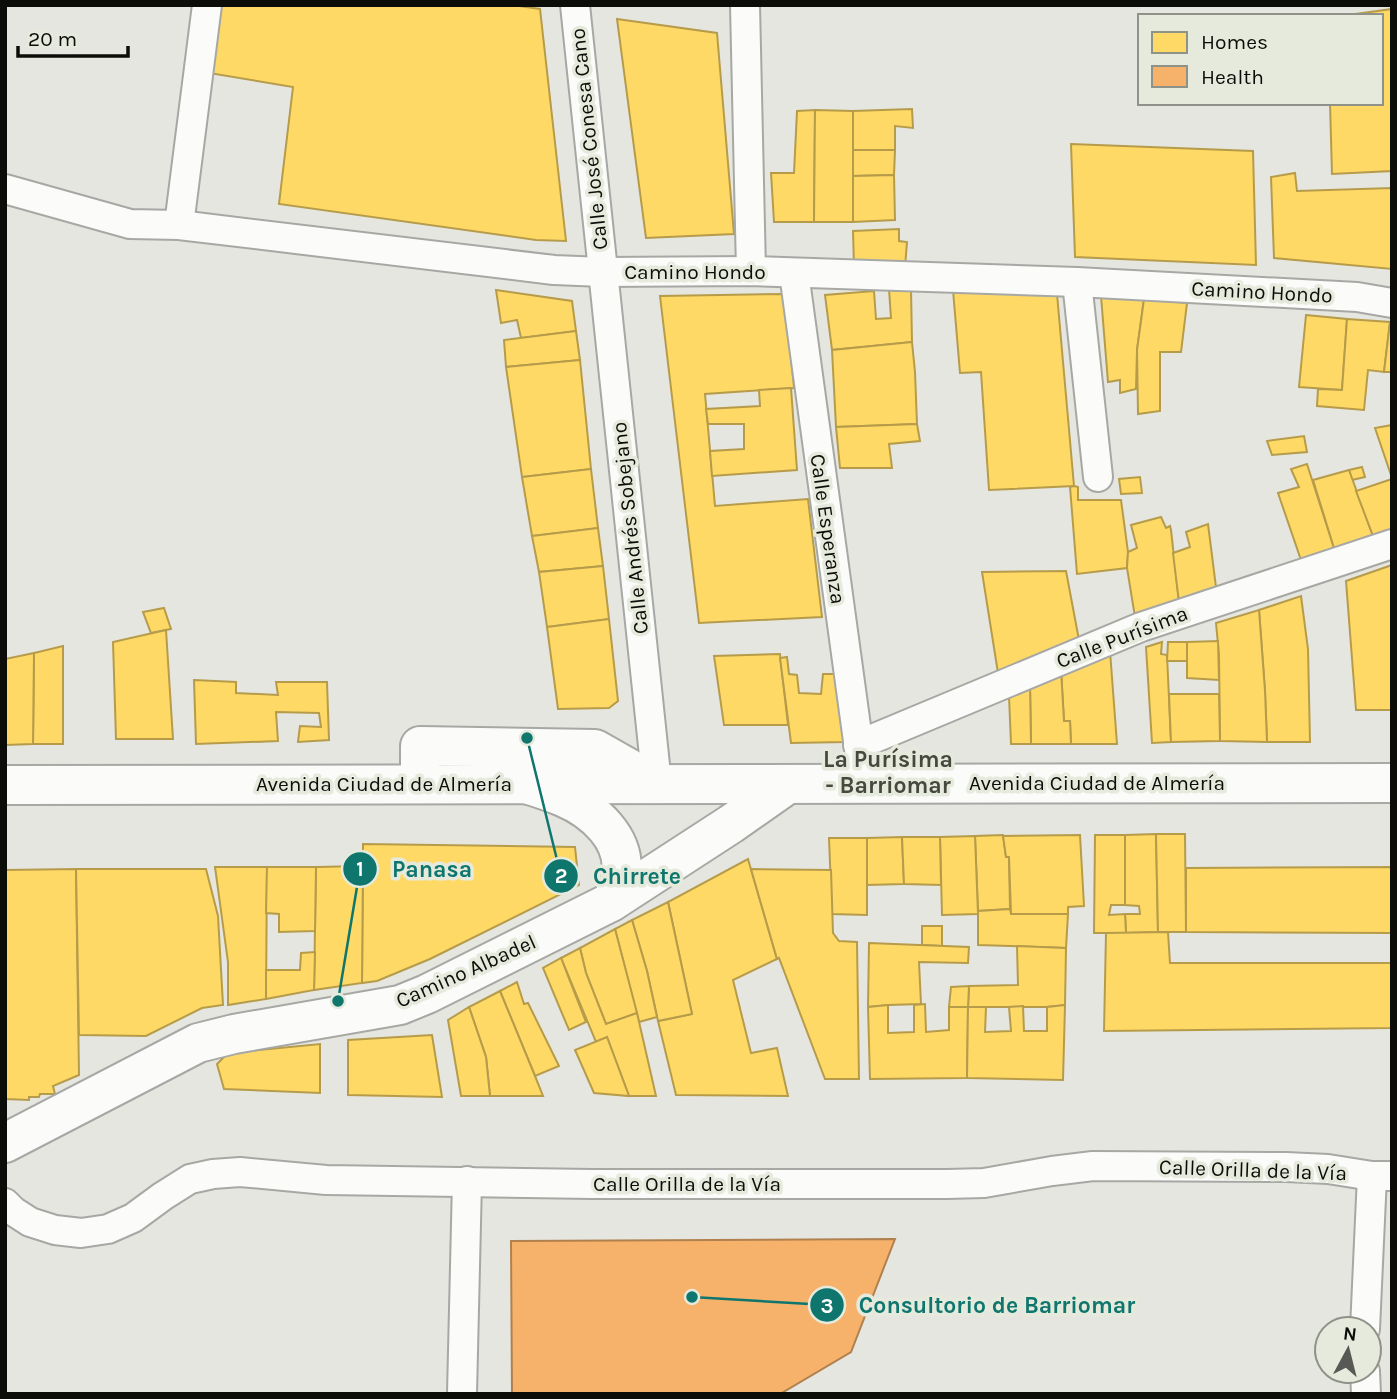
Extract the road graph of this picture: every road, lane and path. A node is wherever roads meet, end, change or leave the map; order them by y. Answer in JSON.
{"nodes":[{"id":1,"x":207,"y":5,"type":"edge"},
{"id":2,"x":575,"y":5,"type":"edge"},
{"id":3,"x":745,"y":5,"type":"edge"},
{"id":4,"x":5,"y":189,"type":"edge"},
{"id":5,"x":179,"y":225,"type":"junction"},
{"id":6,"x":751,"y":271,"type":"junction"},
{"id":7,"x":603,"y":272,"type":"junction"},
{"id":8,"x":794,"y":274,"type":"junction"},
{"id":9,"x":1077,"y":282,"type":"junction"},
{"id":10,"x":1392,"y":303,"type":"edge"},
{"id":11,"x":1098,"y":477,"type":"dead end"},
{"id":12,"x":1392,"y":544,"type":"edge"},
{"id":13,"x":858,"y":745,"type":"junction"},
{"id":14,"x":865,"y":783,"type":"junction"},
{"id":15,"x":1392,"y":783,"type":"edge"},
{"id":16,"x":421,"y":784,"type":"junction"},
{"id":17,"x":526,"y":784,"type":"junction"},
{"id":18,"x":657,"y":784,"type":"junction"},
{"id":19,"x":788,"y":784,"type":"junction"},
{"id":20,"x":5,"y":785,"type":"edge"},
{"id":21,"x":611,"y":902,"type":"junction"},
{"id":22,"x":5,"y":1143,"type":"edge"},
{"id":23,"x":1382,"y":1176,"type":"edge"},
{"id":24,"x":467,"y":1181,"type":"junction"},
{"id":25,"x":5,"y":1202,"type":"edge"},
{"id":26,"x":1367,"y":1315,"type":"edge"},
{"id":27,"x":462,"y":1394,"type":"edge"}],
"edges":[{"from":1,"to":5,"type":"street"},
{"from":2,"to":7,"type":"street","name":"Calle José Conesa Cano"},
{"from":3,"to":6,"type":"street"},
{"from":4,"to":5,"type":"street","name":"Camino Hondo"},
{"from":5,"to":7,"type":"street","name":"Camino Hondo"},
{"from":6,"to":7,"type":"street","name":"Camino Hondo"},
{"from":6,"to":8,"type":"street","name":"Camino Hondo"},
{"from":7,"to":18,"type":"street","name":"Calle Andrés Sobejano"},
{"from":8,"to":9,"type":"street","name":"Camino Hondo"},
{"from":8,"to":13,"type":"street","name":"Calle Esperanza"},
{"from":9,"to":10,"type":"street","name":"Camino Hondo"},
{"from":9,"to":11,"type":"street"},
{"from":12,"to":13,"type":"street","name":"Calle Purísima"},
{"from":13,"to":14,"type":"street","name":"Calle Esperanza"},
{"from":14,"to":15,"type":"main road","name":"Avenida Ciudad de Almería"},
{"from":14,"to":19,"type":"main road","name":"Avenida Ciudad de Almería"},
{"from":16,"to":17,"type":"main road","name":"Avenida Ciudad de Almería"},
{"from":16,"to":18,"type":"main road"},
{"from":16,"to":20,"type":"main road","name":"Avenida Ciudad de Almería"},
{"from":17,"to":18,"type":"main road","name":"Avenida Ciudad de Almería"},
{"from":17,"to":21,"type":"main road"},
{"from":18,"to":19,"type":"main road","name":"Avenida Ciudad de Almería"},
{"from":19,"to":21,"type":"main road","name":"Camino Albadel"},
{"from":21,"to":22,"type":"main road","name":"Camino Albadel"},
{"from":23,"to":24,"type":"street","name":"Calle Orilla de la Vía"},
{"from":23,"to":26,"type":"street"},
{"from":24,"to":25,"type":"street","name":"Calle Orilla de la Vía"},
{"from":24,"to":27,"type":"street"}]}
